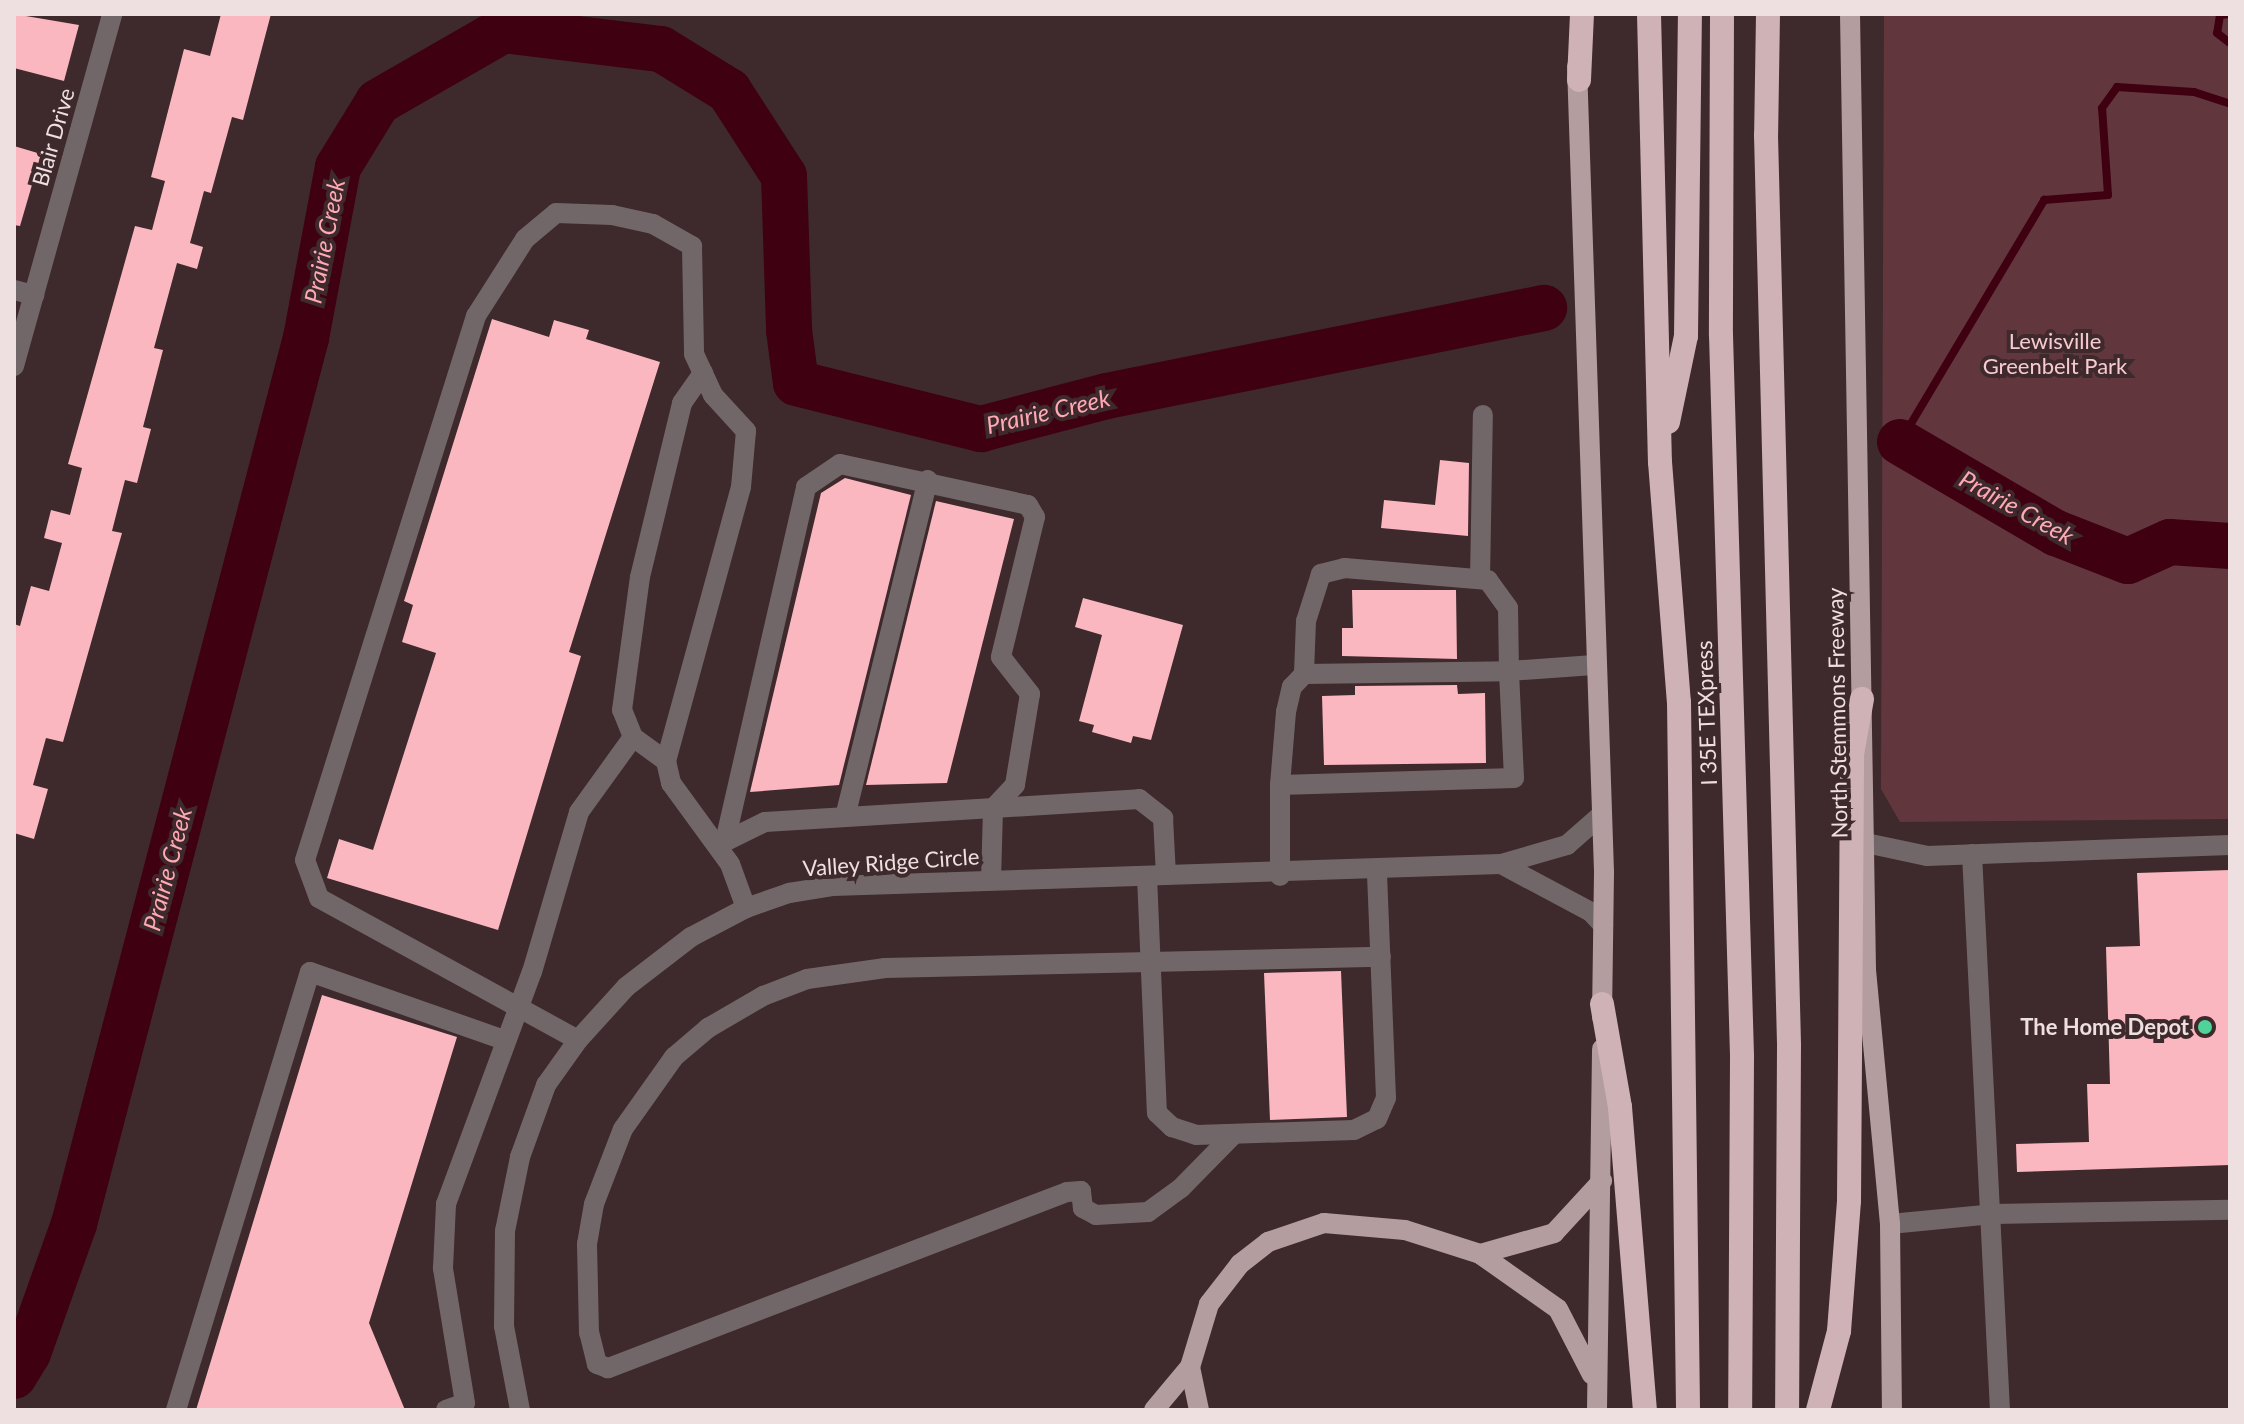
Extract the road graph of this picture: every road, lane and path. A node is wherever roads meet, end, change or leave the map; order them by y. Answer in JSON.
{"nodes":[{"id":1,"x":112,"y":14,"type":"edge"},
{"id":2,"x":1572,"y":14,"type":"edge"},
{"id":3,"x":1582,"y":14,"type":"edge"},
{"id":4,"x":1649,"y":14,"type":"edge"},
{"id":5,"x":1690,"y":14,"type":"edge"},
{"id":6,"x":1722,"y":14,"type":"edge"},
{"id":7,"x":1768,"y":14,"type":"edge"},
{"id":8,"x":1850,"y":14,"type":"edge"},
{"id":9,"x":1579,"y":80,"type":"junction"},
{"id":10,"x":24,"y":293,"type":"edge"},
{"id":11,"x":14,"y":366,"type":"edge"},
{"id":12,"x":703,"y":373,"type":"junction"},
{"id":13,"x":1483,"y":415,"type":"dead end"},
{"id":14,"x":1660,"y":462,"type":"junction"},
{"id":15,"x":928,"y":480,"type":"junction"},
{"id":16,"x":1480,"y":579,"type":"junction"},
{"id":17,"x":1594,"y":665,"type":"junction"},
{"id":18,"x":1509,"y":671,"type":"junction"},
{"id":19,"x":1304,"y":674,"type":"junction"},
{"id":20,"x":1862,"y":699,"type":"junction"},
{"id":21,"x":633,"y":737,"type":"junction"},
{"id":22,"x":666,"y":761,"type":"junction"},
{"id":23,"x":1280,"y":785,"type":"junction"},
{"id":24,"x":993,"y":809,"type":"junction"},
{"id":25,"x":1600,"y":816,"type":"junction"},
{"id":26,"x":845,"y":817,"type":"junction"},
{"id":27,"x":722,"y":842,"type":"junction"},
{"id":28,"x":1866,"y":843,"type":"junction"},
{"id":29,"x":2230,"y":845,"type":"edge"},
{"id":30,"x":1972,"y":854,"type":"junction"},
{"id":31,"x":1501,"y":864,"type":"junction"},
{"id":32,"x":1377,"y":869,"type":"junction"},
{"id":33,"x":1156,"y":876,"type":"junction"},
{"id":34,"x":1280,"y":876,"type":"junction"},
{"id":35,"x":991,"y":880,"type":"junction"},
{"id":36,"x":746,"y":908,"type":"junction"},
{"id":37,"x":1603,"y":925,"type":"junction"},
{"id":38,"x":1381,"y":957,"type":"junction"},
{"id":39,"x":1151,"y":963,"type":"junction"},
{"id":40,"x":1602,"y":1004,"type":"junction"},
{"id":41,"x":516,"y":1005,"type":"junction"},
{"id":42,"x":504,"y":1040,"type":"junction"},
{"id":43,"x":578,"y":1040,"type":"junction"},
{"id":44,"x":1234,"y":1134,"type":"junction"},
{"id":45,"x":1602,"y":1181,"type":"junction"},
{"id":46,"x":2230,"y":1210,"type":"edge"},
{"id":47,"x":1993,"y":1214,"type":"junction"},
{"id":48,"x":1890,"y":1224,"type":"junction"},
{"id":49,"x":1480,"y":1254,"type":"junction"},
{"id":50,"x":1190,"y":1367,"type":"junction"},
{"id":51,"x":1597,"y":1386,"type":"junction"},
{"id":52,"x":176,"y":1410,"type":"edge"},
{"id":53,"x":446,"y":1410,"type":"edge"},
{"id":54,"x":520,"y":1410,"type":"edge"},
{"id":55,"x":1154,"y":1410,"type":"edge"},
{"id":56,"x":1199,"y":1410,"type":"edge"},
{"id":57,"x":1597,"y":1410,"type":"edge"},
{"id":58,"x":1645,"y":1410,"type":"edge"},
{"id":59,"x":1688,"y":1410,"type":"edge"},
{"id":60,"x":1740,"y":1410,"type":"edge"},
{"id":61,"x":1787,"y":1410,"type":"edge"},
{"id":62,"x":1818,"y":1410,"type":"edge"},
{"id":63,"x":1892,"y":1410,"type":"edge"},
{"id":64,"x":2000,"y":1410,"type":"edge"}],
"edges":[{"from":1,"to":10,"type":"street","name":"Blair Drive"},
{"from":2,"to":9,"type":"main road"},
{"from":3,"to":9,"type":"highway"},
{"from":4,"to":14,"type":"highway"},
{"from":5,"to":14,"type":"highway"},
{"from":6,"to":60,"type":"highway","name":"I 35E TEXpress"},
{"from":7,"to":61,"type":"highway"},
{"from":8,"to":20,"type":"main road","name":"North Stemmons Freeway"},
{"from":9,"to":17,"type":"main road"},
{"from":10,"to":11,"type":"street","name":"Blair Drive"},
{"from":12,"to":21,"type":"street"},
{"from":12,"to":22,"type":"street"},
{"from":12,"to":41,"type":"street"},
{"from":13,"to":16,"type":"street"},
{"from":14,"to":59,"type":"highway"},
{"from":15,"to":24,"type":"street"},
{"from":15,"to":26,"type":"street"},
{"from":15,"to":27,"type":"street"},
{"from":16,"to":18,"type":"street"},
{"from":16,"to":19,"type":"street"},
{"from":17,"to":18,"type":"street"},
{"from":17,"to":25,"type":"main road"},
{"from":18,"to":19,"type":"street"},
{"from":18,"to":23,"type":"street"},
{"from":19,"to":23,"type":"street"},
{"from":20,"to":28,"type":"main road","name":"North Stemmons Freeway"},
{"from":20,"to":62,"type":"highway"},
{"from":21,"to":22,"type":"street"},
{"from":21,"to":41,"type":"street"},
{"from":22,"to":27,"type":"street"},
{"from":23,"to":34,"type":"street"},
{"from":24,"to":26,"type":"street"},
{"from":24,"to":33,"type":"street"},
{"from":24,"to":35,"type":"street"},
{"from":25,"to":31,"type":"street","name":"Valley Ridge Circle"},
{"from":25,"to":37,"type":"main road"},
{"from":26,"to":27,"type":"street"},
{"from":27,"to":36,"type":"street"},
{"from":28,"to":30,"type":"street"},
{"from":28,"to":48,"type":"main road","name":"North Stemmons Freeway"},
{"from":29,"to":30,"type":"street"},
{"from":30,"to":47,"type":"street"},
{"from":31,"to":32,"type":"street","name":"Valley Ridge Circle"},
{"from":31,"to":37,"type":"street"},
{"from":32,"to":34,"type":"street","name":"Valley Ridge Circle"},
{"from":32,"to":38,"type":"street"},
{"from":33,"to":34,"type":"street","name":"Valley Ridge Circle"},
{"from":33,"to":35,"type":"street","name":"Valley Ridge Circle"},
{"from":33,"to":39,"type":"street"},
{"from":35,"to":36,"type":"street","name":"Valley Ridge Circle"},
{"from":36,"to":43,"type":"street","name":"Valley Ridge Circle"},
{"from":37,"to":40,"type":"main road"},
{"from":38,"to":39,"type":"street"},
{"from":38,"to":44,"type":"street"},
{"from":39,"to":44,"type":"street"},
{"from":39,"to":44,"type":"street"},
{"from":40,"to":45,"type":"main road"},
{"from":40,"to":58,"type":"highway"},
{"from":41,"to":42,"type":"street"},
{"from":41,"to":43,"type":"street"},
{"from":42,"to":52,"type":"street"},
{"from":42,"to":53,"type":"street"},
{"from":43,"to":54,"type":"street","name":"Valley Ridge Circle"},
{"from":45,"to":49,"type":"main road"},
{"from":45,"to":51,"type":"main road"},
{"from":46,"to":47,"type":"street"},
{"from":47,"to":48,"type":"street"},
{"from":47,"to":64,"type":"street"},
{"from":48,"to":63,"type":"main road","name":"North Stemmons Freeway"},
{"from":49,"to":50,"type":"main road"},
{"from":49,"to":51,"type":"main road"},
{"from":50,"to":55,"type":"main road"},
{"from":50,"to":56,"type":"main road"},
{"from":51,"to":57,"type":"main road"}]}
